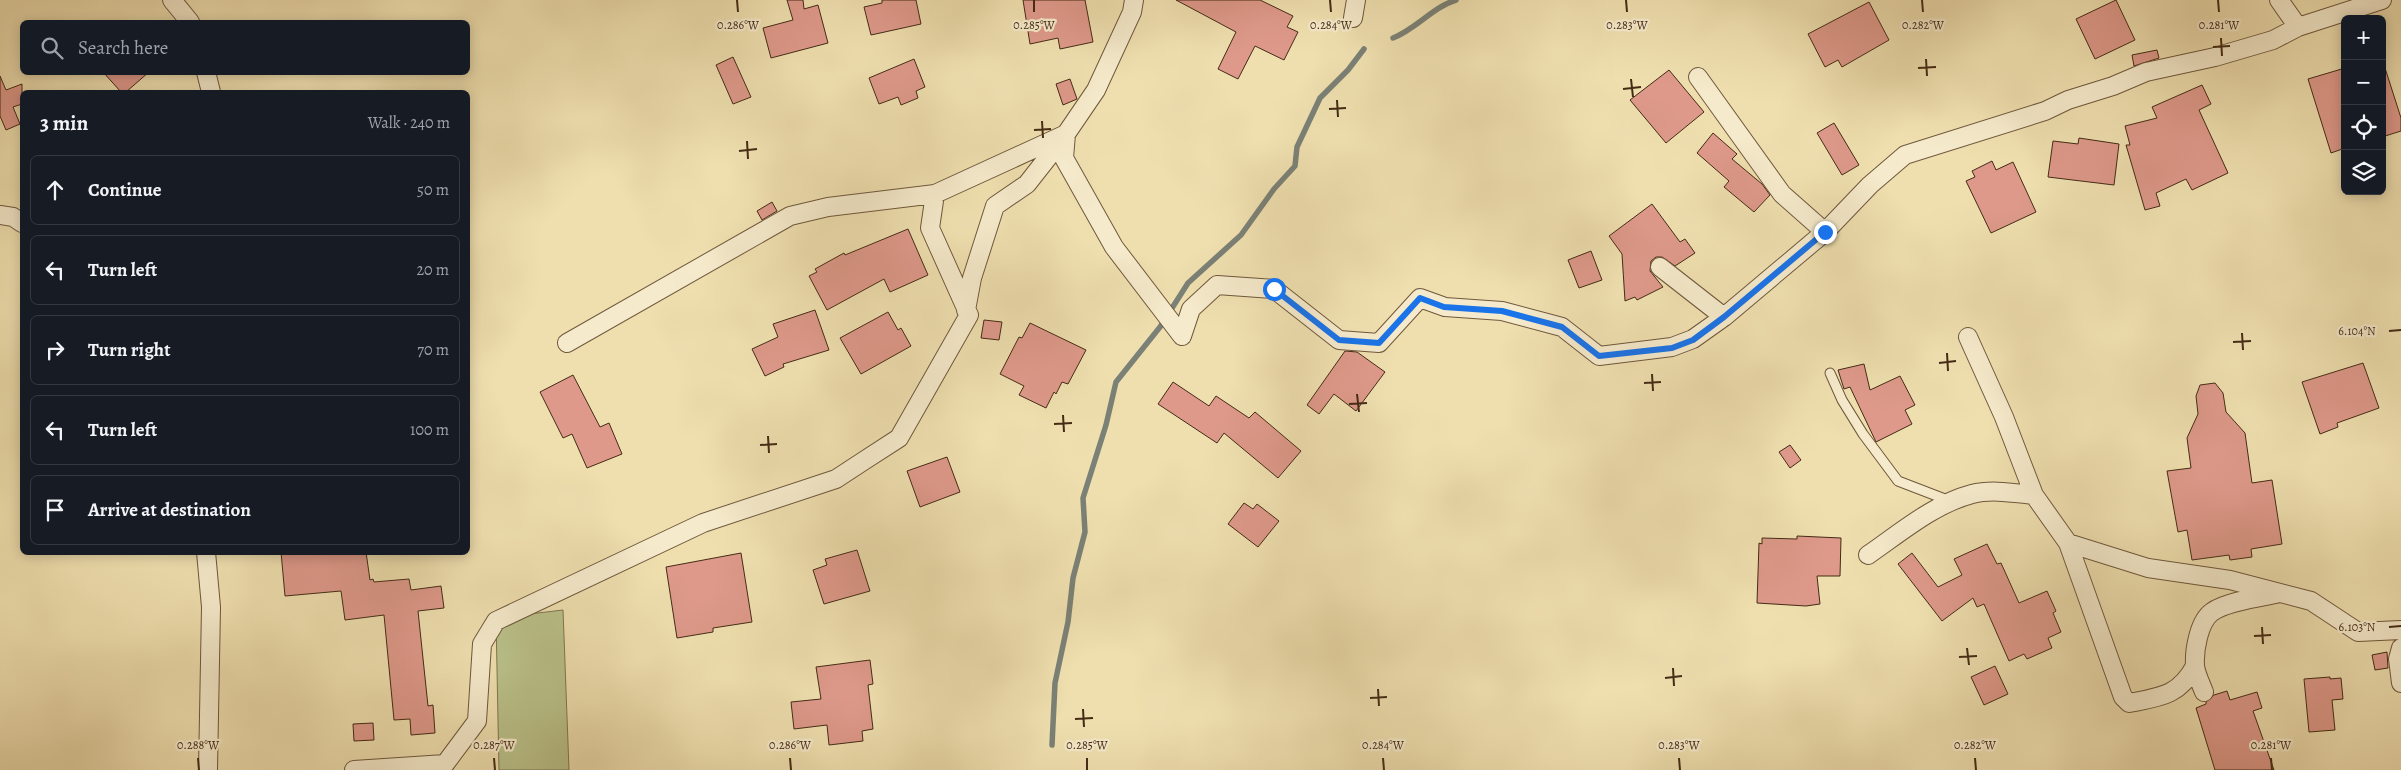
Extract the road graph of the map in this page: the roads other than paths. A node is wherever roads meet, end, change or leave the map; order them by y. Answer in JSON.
{"nodes":[{"id":1,"x":172,"y":0,"type":"edge"},
{"id":2,"x":1134,"y":0,"type":"edge"},
{"id":3,"x":1356,"y":0,"type":"edge"},
{"id":4,"x":2279,"y":0,"type":"edge"},
{"id":5,"x":2382,"y":0,"type":"edge"},
{"id":6,"x":1353,"y":18,"type":"dead end"},
{"id":7,"x":188,"y":20,"type":"edge"},
{"id":8,"x":2298,"y":27,"type":"junction"},
{"id":9,"x":207,"y":75,"type":"edge"},
{"id":10,"x":1698,"y":77,"type":"dead end"},
{"id":11,"x":211,"y":90,"type":"edge"},
{"id":12,"x":1066,"y":134,"type":"junction"},
{"id":13,"x":935,"y":194,"type":"junction"},
{"id":14,"x":0,"y":215,"type":"edge"},
{"id":15,"x":20,"y":222,"type":"edge"},
{"id":16,"x":1825,"y":232,"type":"junction"},
{"id":17,"x":1660,"y":267,"type":"dead end"},
{"id":18,"x":966,"y":310,"type":"junction"},
{"id":19,"x":1724,"y":317,"type":"junction"},
{"id":20,"x":1968,"y":337,"type":"dead end"},
{"id":21,"x":566,"y":343,"type":"dead end"},
{"id":22,"x":1830,"y":373,"type":"dead end"},
{"id":23,"x":2034,"y":495,"type":"junction"},
{"id":24,"x":1950,"y":501,"type":"junction"},
{"id":25,"x":2068,"y":543,"type":"junction"},
{"id":26,"x":206,"y":555,"type":"edge"},
{"id":27,"x":1868,"y":555,"type":"dead end"},
{"id":28,"x":2230,"y":580,"type":"junction"},
{"id":29,"x":2281,"y":593,"type":"junction"},
{"id":30,"x":2212,"y":612,"type":"junction"},
{"id":31,"x":2401,"y":630,"type":"edge"},
{"id":32,"x":2401,"y":648,"type":"edge"},
{"id":33,"x":2195,"y":666,"type":"junction"},
{"id":34,"x":2401,"y":683,"type":"edge"},
{"id":35,"x":2204,"y":692,"type":"dead end"},
{"id":36,"x":208,"y":770,"type":"edge"},
{"id":37,"x":354,"y":770,"type":"edge"}],
"edges":[{"from":1,"to":7,"type":"street"},
{"from":2,"to":12,"type":"street"},
{"from":3,"to":6,"type":"street"},
{"from":4,"to":8,"type":"street"},
{"from":5,"to":8,"type":"street"},
{"from":8,"to":16,"type":"street"},
{"from":9,"to":11,"type":"street"},
{"from":10,"to":16,"type":"street"},
{"from":12,"to":13,"type":"street"},
{"from":12,"to":18,"type":"street"},
{"from":12,"to":19,"type":"street"},
{"from":13,"to":18,"type":"street"},
{"from":13,"to":21,"type":"street"},
{"from":14,"to":15,"type":"street"},
{"from":16,"to":19,"type":"street"},
{"from":17,"to":19,"type":"street"},
{"from":18,"to":37,"type":"street"},
{"from":20,"to":23,"type":"street"},
{"from":22,"to":24,"type":"lane"},
{"from":23,"to":24,"type":"street"},
{"from":23,"to":25,"type":"street"},
{"from":24,"to":27,"type":"street"},
{"from":25,"to":28,"type":"street"},
{"from":25,"to":33,"type":"street"},
{"from":26,"to":36,"type":"street"},
{"from":28,"to":29,"type":"street"},
{"from":28,"to":30,"type":"street"},
{"from":29,"to":30,"type":"street"},
{"from":29,"to":31,"type":"street"},
{"from":30,"to":33,"type":"street"},
{"from":32,"to":34,"type":"street"},
{"from":33,"to":35,"type":"street"}]}
